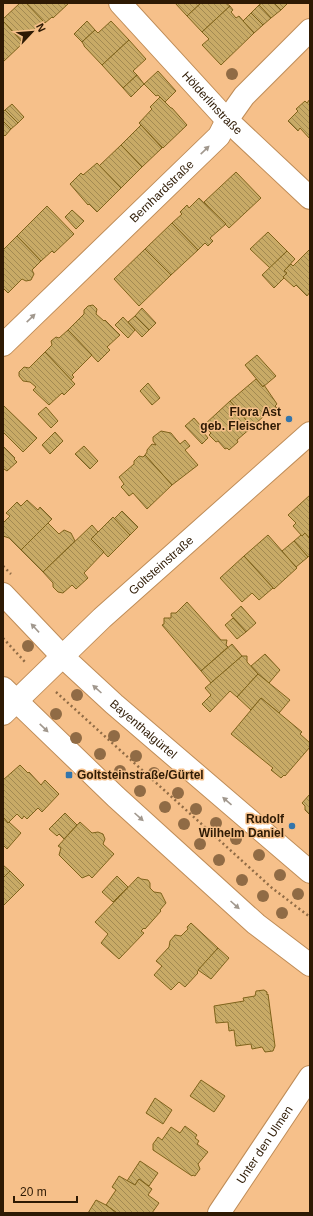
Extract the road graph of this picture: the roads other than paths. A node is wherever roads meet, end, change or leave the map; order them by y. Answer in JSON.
{"nodes":[{"id":1,"x":120,"y":3,"type":"edge"},
{"id":2,"x":310,"y":30,"type":"edge"},
{"id":3,"x":227,"y":120,"type":"junction"},
{"id":4,"x":310,"y":198,"type":"edge"},
{"id":5,"x":3,"y":345,"type":"edge"},
{"id":6,"x":310,"y":433,"type":"edge"},
{"id":7,"x":3,"y":594,"type":"edge"},
{"id":8,"x":62,"y":656,"type":"junction"},
{"id":9,"x":7,"y":701,"type":"edge"},
{"id":10,"x":310,"y":872,"type":"edge"},
{"id":11,"x":310,"y":964,"type":"edge"},
{"id":12,"x":310,"y":1077,"type":"edge"},
{"id":13,"x":219,"y":1213,"type":"edge"}],
"edges":[{"from":1,"to":3,"type":"street","name":"Hölderlinstraße"},
{"from":2,"to":3,"type":"street","name":"Bernhardstraße"},
{"from":3,"to":4,"type":"street","name":"Hölderlinstraße"},
{"from":5,"to":3,"type":"street","name":"Bernhardstraße","one_way":true},
{"from":6,"to":8,"type":"street","name":"Goltsteinstraße"},
{"from":8,"to":7,"type":"street","name":"Bayenthalgürtel","one_way":true},
{"from":8,"to":9,"type":"street","name":"Goltsteinstraße"},
{"from":10,"to":8,"type":"street","name":"Bayenthalgürtel","one_way":true},
{"from":9,"to":11,"type":"street","one_way":true},
{"from":12,"to":13,"type":"street","name":"Unter den Ulmen"}]}
